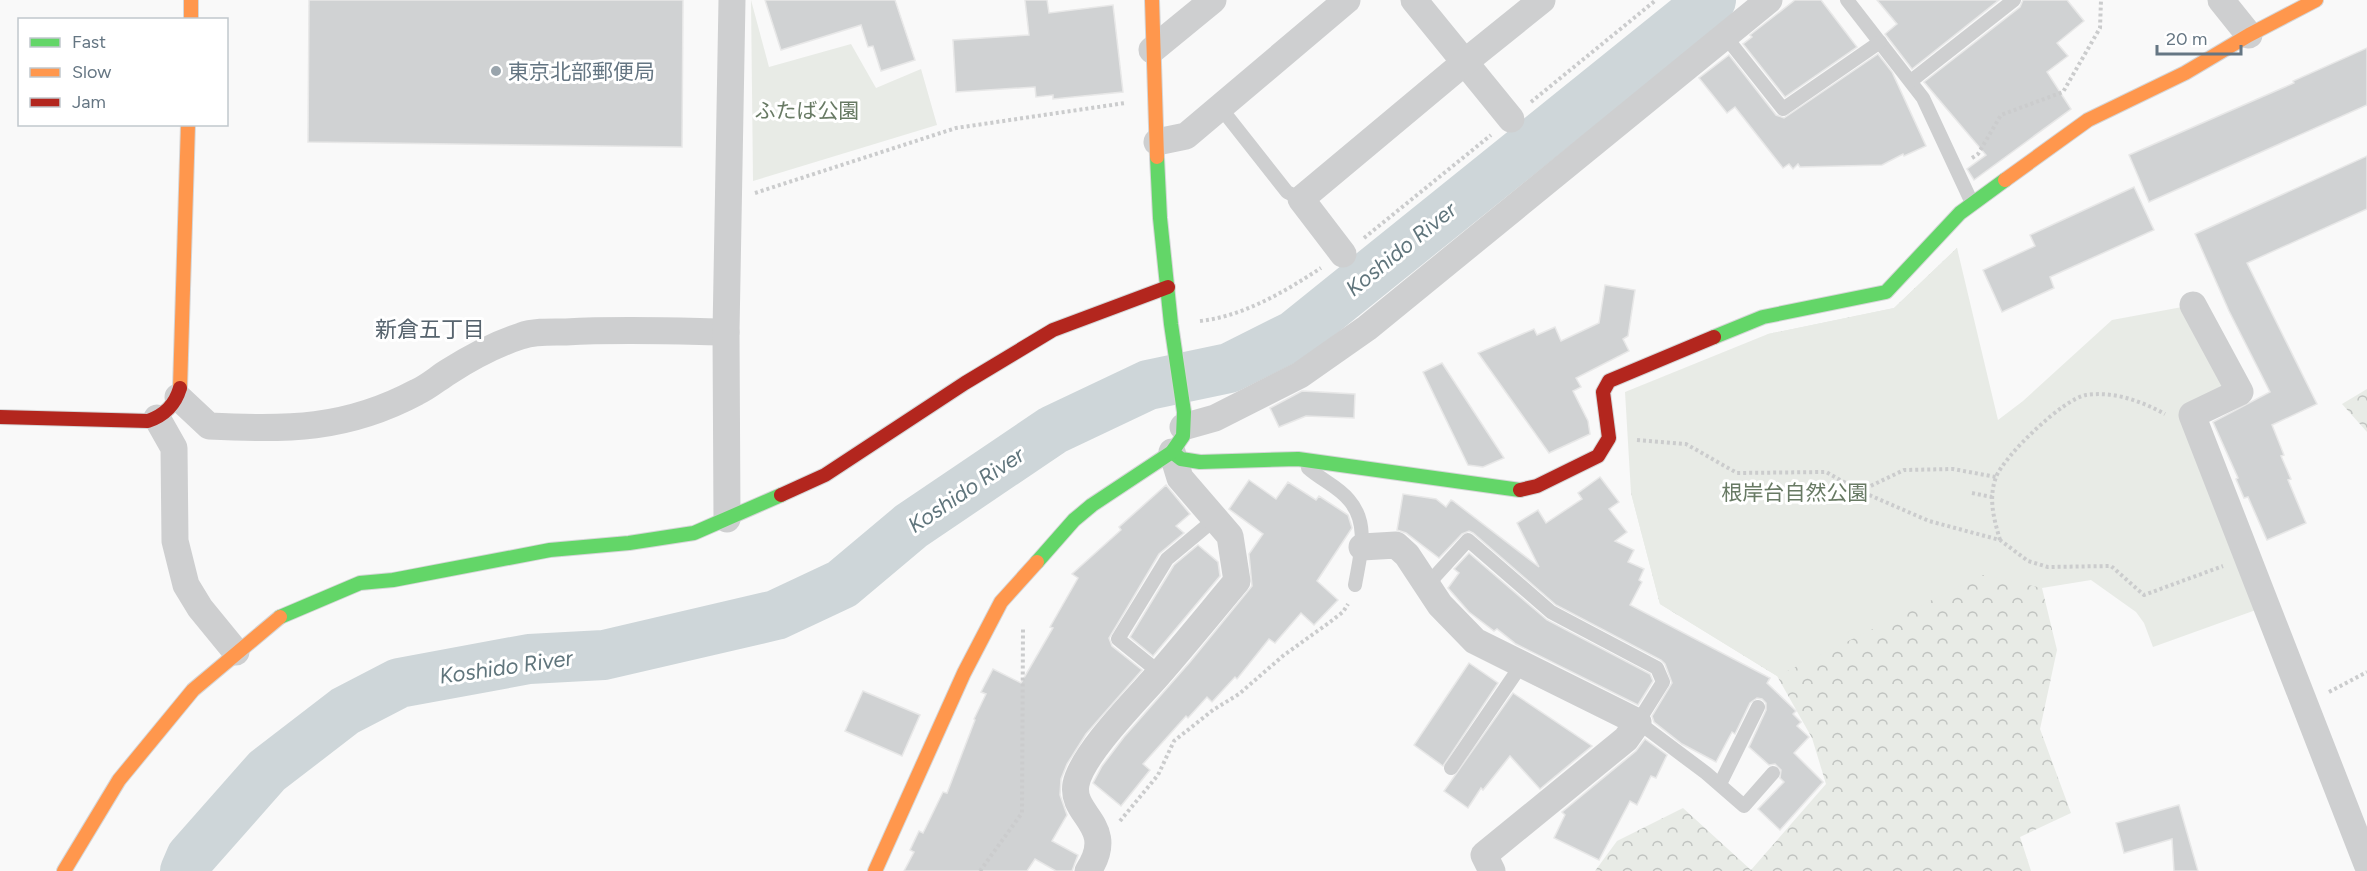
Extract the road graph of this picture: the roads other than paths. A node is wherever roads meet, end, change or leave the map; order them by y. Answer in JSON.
{"nodes":[{"id":1,"x":191,"y":0,"type":"edge"},
{"id":2,"x":732,"y":0,"type":"edge"},
{"id":3,"x":1152,"y":0,"type":"edge"},
{"id":4,"x":1213,"y":0,"type":"edge"},
{"id":5,"x":1347,"y":0,"type":"edge"},
{"id":6,"x":1414,"y":0,"type":"edge"},
{"id":7,"x":1542,"y":0,"type":"edge"},
{"id":8,"x":1769,"y":0,"type":"edge"},
{"id":9,"x":1866,"y":0,"type":"edge"},
{"id":10,"x":2014,"y":0,"type":"edge"},
{"id":11,"x":2221,"y":0,"type":"edge"},
{"id":12,"x":2316,"y":0,"type":"edge"},
{"id":13,"x":1851,"y":4,"type":"edge"},
{"id":14,"x":191,"y":18,"type":"edge"},
{"id":15,"x":2249,"y":35,"type":"junction"},
{"id":16,"x":1725,"y":36,"type":"junction"},
{"id":17,"x":1880,"y":42,"type":"junction"},
{"id":18,"x":1152,"y":50,"type":"junction"},
{"id":19,"x":1465,"y":62,"type":"junction"},
{"id":20,"x":1911,"y":81,"type":"junction"},
{"id":21,"x":1220,"y":107,"type":"junction"},
{"id":22,"x":1511,"y":119,"type":"road end"},
{"id":23,"x":188,"y":126,"type":"edge"},
{"id":24,"x":1156,"y":142,"type":"junction"},
{"id":25,"x":1301,"y":199,"type":"junction"},
{"id":26,"x":1972,"y":203,"type":"junction"},
{"id":27,"x":1343,"y":254,"type":"road end"},
{"id":28,"x":1168,"y":287,"type":"junction"},
{"id":29,"x":2193,"y":305,"type":"dead end"},
{"id":30,"x":726,"y":332,"type":"junction"},
{"id":31,"x":178,"y":397,"type":"junction"},
{"id":32,"x":0,"y":417,"type":"edge"},
{"id":33,"x":157,"y":418,"type":"junction"},
{"id":34,"x":1183,"y":420,"type":"junction"},
{"id":35,"x":1172,"y":452,"type":"junction"},
{"id":36,"x":1298,"y":459,"type":"junction"},
{"id":37,"x":727,"y":519,"type":"junction"},
{"id":38,"x":1215,"y":519,"type":"junction"},
{"id":39,"x":1362,"y":547,"type":"junction"},
{"id":40,"x":1428,"y":584,"type":"junction"},
{"id":41,"x":1355,"y":585,"type":"road end"},
{"id":42,"x":236,"y":652,"type":"junction"},
{"id":43,"x":1522,"y":664,"type":"junction"},
{"id":44,"x":1160,"y":673,"type":"junction"},
{"id":45,"x":1758,"y":707,"type":"dead end"},
{"id":46,"x":1638,"y":722,"type":"junction"},
{"id":47,"x":1451,"y":768,"type":"dead end"},
{"id":48,"x":1773,"y":773,"type":"dead end"},
{"id":49,"x":1720,"y":784,"type":"junction"},
{"id":50,"x":2367,"y":864,"type":"edge"},
{"id":51,"x":64,"y":871,"type":"edge"},
{"id":52,"x":875,"y":871,"type":"edge"},
{"id":53,"x":1088,"y":871,"type":"edge"},
{"id":54,"x":1492,"y":871,"type":"edge"}],
"edges":[{"from":1,"to":14,"type":"street"},
{"from":2,"to":30,"type":"street"},
{"from":3,"to":18,"type":"street"},
{"from":4,"to":18,"type":"street"},
{"from":5,"to":21,"type":"street"},
{"from":6,"to":19,"type":"street"},
{"from":7,"to":19,"type":"street"},
{"from":8,"to":16,"type":"street"},
{"from":9,"to":13,"type":"lane"},
{"from":10,"to":20,"type":"lane"},
{"from":11,"to":15,"type":"street"},
{"from":12,"to":15,"type":"street"},
{"from":13,"to":17,"type":"lane"},
{"from":15,"to":26,"type":"street"},
{"from":16,"to":17,"type":"lane"},
{"from":16,"to":34,"type":"street"},
{"from":17,"to":20,"type":"lane"},
{"from":18,"to":24,"type":"street"},
{"from":19,"to":22,"type":"street"},
{"from":19,"to":25,"type":"street"},
{"from":20,"to":26,"type":"lane"},
{"from":21,"to":24,"type":"street"},
{"from":21,"to":25,"type":"lane"},
{"from":23,"to":31,"type":"street"},
{"from":24,"to":28,"type":"street"},
{"from":25,"to":27,"type":"street"},
{"from":26,"to":36,"type":"street"},
{"from":28,"to":34,"type":"street"},
{"from":28,"to":37,"type":"street"},
{"from":29,"to":50,"type":"street"},
{"from":30,"to":31,"type":"street"},
{"from":30,"to":37,"type":"street"},
{"from":31,"to":33,"type":"street"},
{"from":32,"to":33,"type":"street"},
{"from":33,"to":42,"type":"street"},
{"from":34,"to":35,"type":"street"},
{"from":35,"to":36,"type":"street"},
{"from":35,"to":38,"type":"street"},
{"from":35,"to":52,"type":"street"},
{"from":36,"to":39,"type":"lane"},
{"from":37,"to":42,"type":"street"},
{"from":38,"to":44,"type":"street"},
{"from":38,"to":44,"type":"lane"},
{"from":39,"to":40,"type":"street"},
{"from":39,"to":41,"type":"lane"},
{"from":40,"to":43,"type":"street"},
{"from":40,"to":46,"type":"lane"},
{"from":42,"to":51,"type":"street"},
{"from":43,"to":46,"type":"street"},
{"from":43,"to":47,"type":"lane"},
{"from":44,"to":53,"type":"street"},
{"from":45,"to":49,"type":"lane"},
{"from":46,"to":49,"type":"lane"},
{"from":46,"to":54,"type":"street"},
{"from":48,"to":49,"type":"lane"}]}
